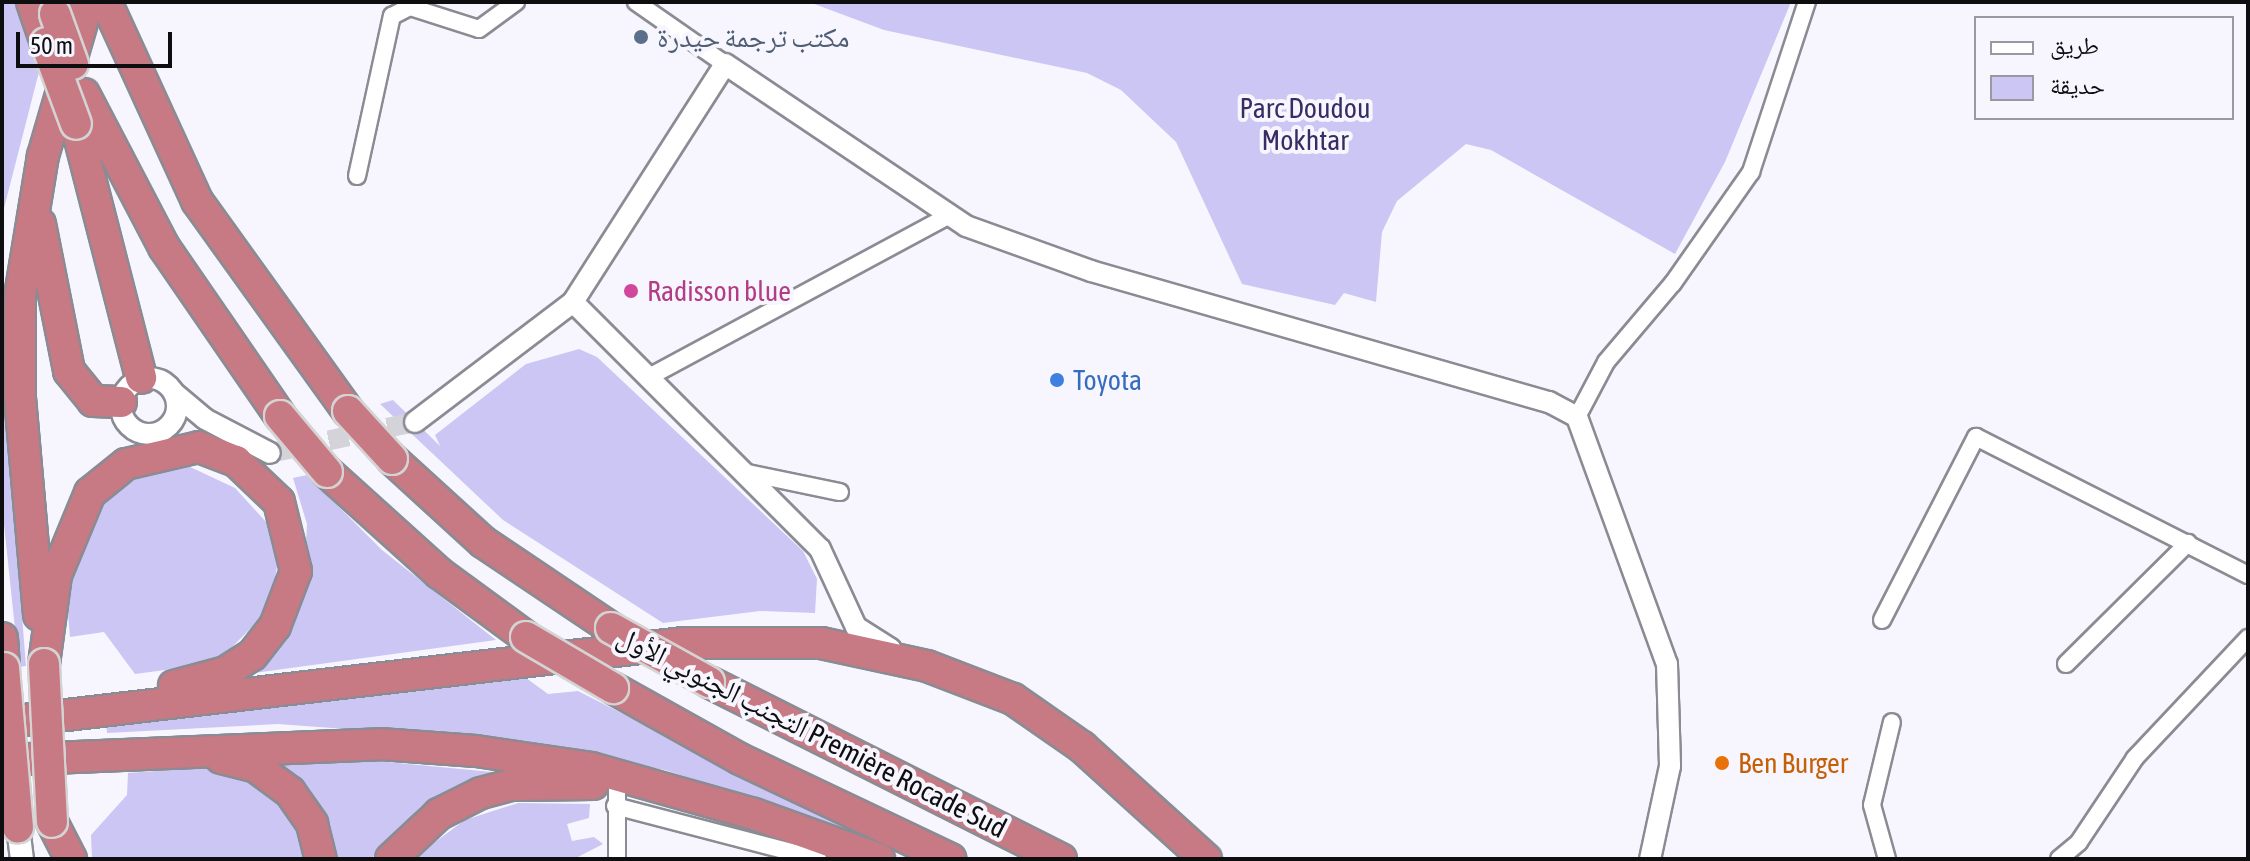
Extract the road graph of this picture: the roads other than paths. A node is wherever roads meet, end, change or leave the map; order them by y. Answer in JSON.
{"nodes":[{"id":1,"x":516,"y":2,"type":"edge"},
{"id":2,"x":636,"y":2,"type":"edge"},
{"id":3,"x":1807,"y":2,"type":"edge"},
{"id":4,"x":100,"y":3,"type":"edge"},
{"id":5,"x":46,"y":6,"type":"edge"},
{"id":6,"x":725,"y":64,"type":"junction"},
{"id":7,"x":43,"y":156,"type":"junction"},
{"id":8,"x":357,"y":176,"type":"dead end"},
{"id":9,"x":948,"y":216,"type":"junction"},
{"id":10,"x":573,"y":302,"type":"junction"},
{"id":11,"x":649,"y":377,"type":"junction"},
{"id":12,"x":141,"y":378,"type":"junction"},
{"id":13,"x":174,"y":393,"type":"junction"},
{"id":14,"x":121,"y":402,"type":"junction"},
{"id":15,"x":1577,"y":417,"type":"junction"},
{"id":16,"x":415,"y":422,"type":"tunnel mouth"},
{"id":17,"x":159,"y":442,"type":"junction"},
{"id":18,"x":219,"y":452,"type":"junction"},
{"id":19,"x":743,"y":472,"type":"junction"},
{"id":20,"x":840,"y":492,"type":"dead end"},
{"id":21,"x":2188,"y":543,"type":"junction"},
{"id":22,"x":2248,"y":575,"type":"edge"},
{"id":23,"x":1882,"y":620,"type":"dead end"},
{"id":24,"x":2,"y":638,"type":"edge"},
{"id":25,"x":2248,"y":638,"type":"edge"},
{"id":26,"x":44,"y":664,"type":"junction"},
{"id":27,"x":2066,"y":664,"type":"dead end"},
{"id":28,"x":927,"y":666,"type":"junction"},
{"id":29,"x":13,"y":721,"type":"edge"},
{"id":30,"x":1892,"y":722,"type":"dead end"},
{"id":31,"x":15,"y":760,"type":"edge"},
{"id":32,"x":616,"y":796,"type":"junction"},
{"id":33,"x":754,"y":814,"type":"junction"},
{"id":34,"x":52,"y":822,"type":"junction"},
{"id":35,"x":18,"y":827,"type":"joint"},
{"id":36,"x":22,"y":859,"type":"edge"},
{"id":37,"x":56,"y":859,"type":"edge"},
{"id":38,"x":71,"y":859,"type":"edge"},
{"id":39,"x":321,"y":859,"type":"edge"},
{"id":40,"x":391,"y":859,"type":"edge"},
{"id":41,"x":617,"y":859,"type":"edge"},
{"id":42,"x":818,"y":859,"type":"edge"},
{"id":43,"x":879,"y":859,"type":"edge"},
{"id":44,"x":951,"y":859,"type":"edge"},
{"id":45,"x":1061,"y":859,"type":"edge"},
{"id":46,"x":1206,"y":859,"type":"edge"},
{"id":47,"x":1650,"y":859,"type":"edge"},
{"id":48,"x":1887,"y":859,"type":"edge"},
{"id":49,"x":2059,"y":859,"type":"edge"}],
"edges":[{"from":1,"to":8,"type":"street"},
{"from":2,"to":6,"type":"street"},
{"from":3,"to":15,"type":"street"},
{"from":4,"to":7,"type":"highway"},
{"from":4,"to":45,"type":"highway","name":"التجنب الجنوبي الأول Première Rocade Sud","bridge":true},
{"from":5,"to":12,"type":"highway","bridge":true},
{"from":5,"to":44,"type":"highway","name":"التجنب الجنوبي الأول Première Rocade Sud","bridge":true},
{"from":6,"to":9,"type":"street"},
{"from":6,"to":10,"type":"street"},
{"from":7,"to":14,"type":"highway"},
{"from":7,"to":26,"type":"highway"},
{"from":9,"to":11,"type":"street"},
{"from":9,"to":15,"type":"street"},
{"from":10,"to":11,"type":"street"},
{"from":10,"to":16,"type":"street"},
{"from":11,"to":19,"type":"street"},
{"from":12,"to":13,"type":"street"},
{"from":12,"to":14,"type":"street"},
{"from":13,"to":17,"type":"street"},
{"from":13,"to":18,"type":"street"},
{"from":14,"to":17,"type":"street"},
{"from":15,"to":47,"type":"street"},
{"from":17,"to":18,"type":"highway"},
{"from":17,"to":26,"type":"highway"},
{"from":18,"to":29,"type":"highway"},
{"from":19,"to":20,"type":"street"},
{"from":19,"to":28,"type":"street"},
{"from":21,"to":22,"type":"street"},
{"from":21,"to":23,"type":"street"},
{"from":21,"to":27,"type":"street"},
{"from":24,"to":35,"type":"highway","bridge":true},
{"from":25,"to":49,"type":"street"},
{"from":26,"to":34,"type":"highway","bridge":true},
{"from":28,"to":29,"type":"highway"},
{"from":28,"to":46,"type":"highway"},
{"from":30,"to":48,"type":"street"},
{"from":31,"to":33,"type":"highway"},
{"from":31,"to":39,"type":"highway"},
{"from":32,"to":33,"type":"highway"},
{"from":32,"to":40,"type":"highway"},
{"from":32,"to":41,"type":"street"},
{"from":32,"to":42,"type":"street"},
{"from":33,"to":43,"type":"highway"},
{"from":34,"to":37,"type":"main road"},
{"from":34,"to":38,"type":"highway"},
{"from":35,"to":36,"type":"main road"}]}
